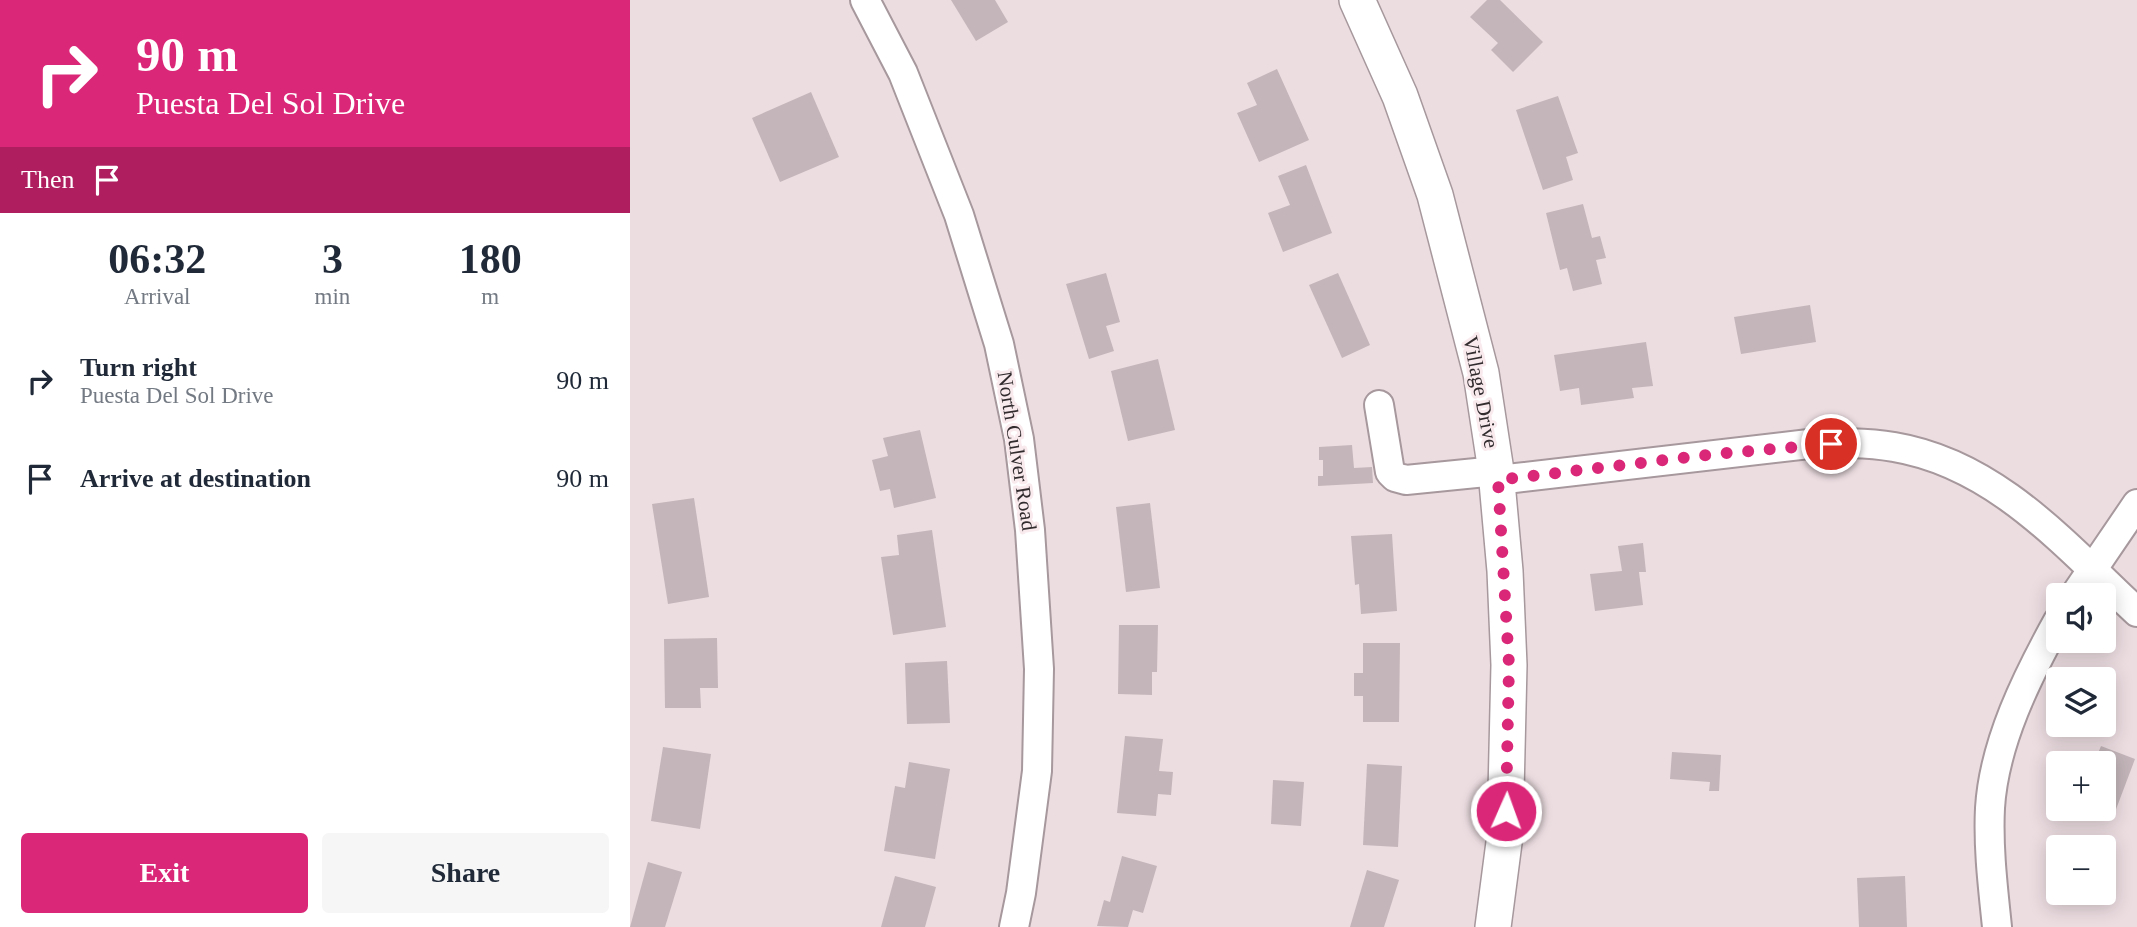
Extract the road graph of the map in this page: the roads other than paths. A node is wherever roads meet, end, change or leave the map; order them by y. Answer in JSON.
{"nodes":[{"id":1,"x":865,"y":0,"type":"edge"},
{"id":2,"x":1357,"y":0,"type":"edge"},
{"id":3,"x":1379,"y":405,"type":"dead end"},
{"id":4,"x":1497,"y":476,"type":"junction"},
{"id":5,"x":2137,"y":504,"type":"edge"},
{"id":6,"x":2092,"y":569,"type":"junction"},
{"id":7,"x":2083,"y":583,"type":"edge"},
{"id":8,"x":2137,"y":611,"type":"edge"},
{"id":9,"x":2046,"y":643,"type":"edge"},
{"id":10,"x":1014,"y":927,"type":"edge"},
{"id":11,"x":1493,"y":927,"type":"edge"},
{"id":12,"x":1997,"y":927,"type":"edge"}],
"edges":[{"from":1,"to":10,"type":"street","name":"North Culver Road"},
{"from":2,"to":4,"type":"main road","name":"Village Drive"},
{"from":3,"to":4,"type":"street"},
{"from":4,"to":6,"type":"street"},
{"from":4,"to":11,"type":"main road","name":"Village Drive"},
{"from":5,"to":6,"type":"street"},
{"from":6,"to":7,"type":"street"},
{"from":6,"to":8,"type":"street"},
{"from":9,"to":12,"type":"street"}]}
